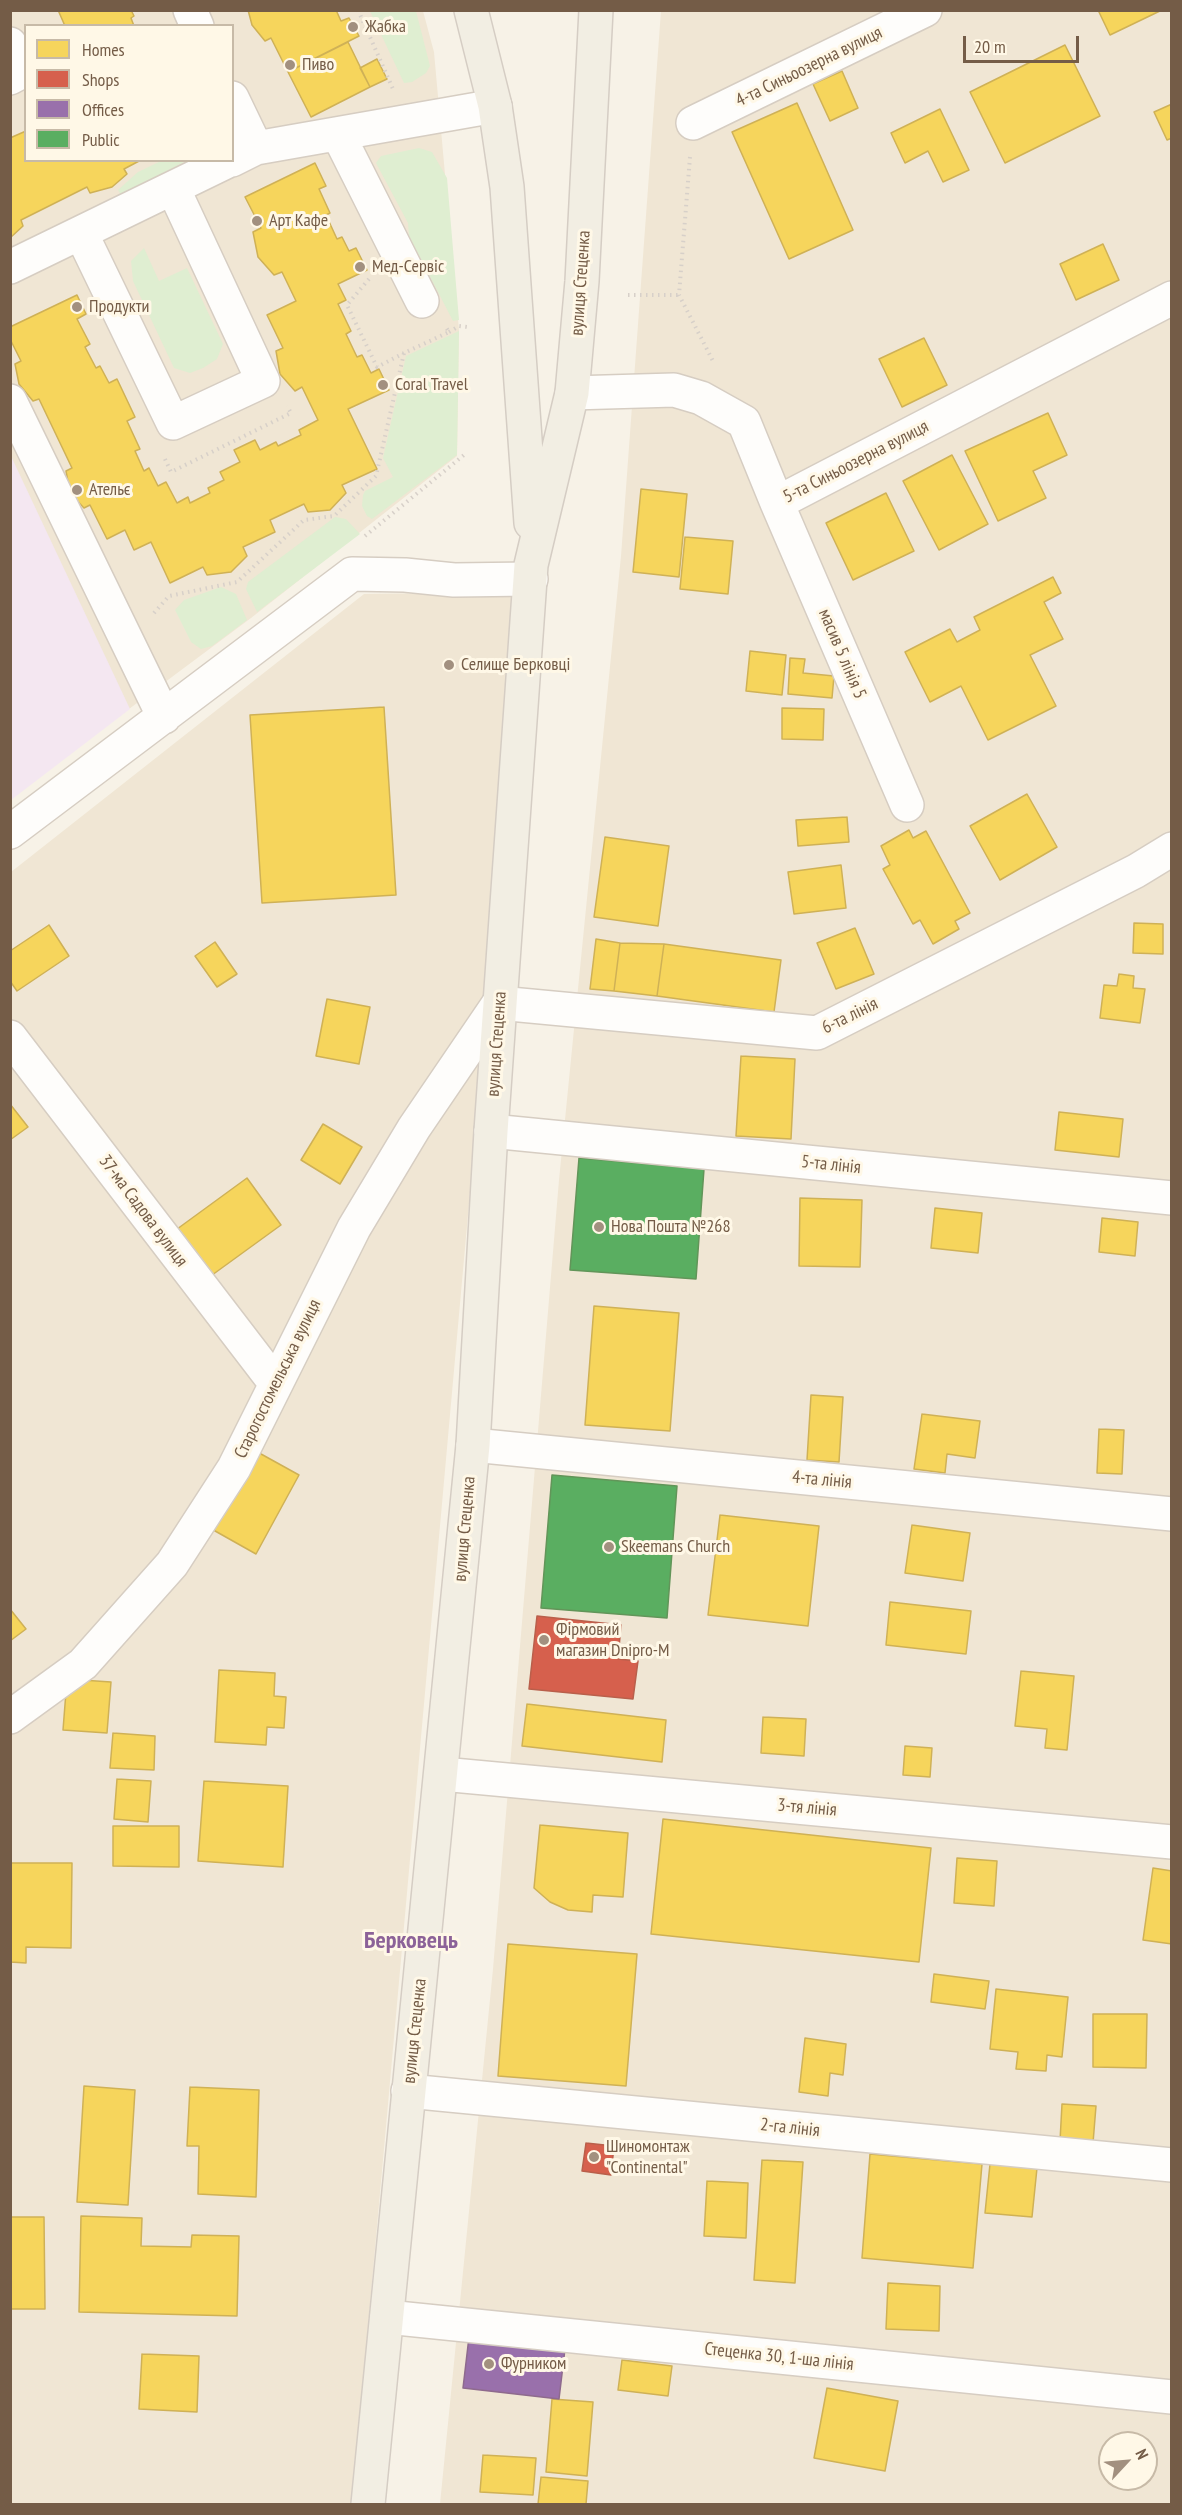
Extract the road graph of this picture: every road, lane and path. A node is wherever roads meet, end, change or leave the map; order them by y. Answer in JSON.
{"nodes":[{"id":1,"x":190,"y":10,"type":"edge"},
{"id":2,"x":358,"y":10,"type":"edge"},
{"id":3,"x":471,"y":10,"type":"edge"},
{"id":4,"x":596,"y":10,"type":"edge"},
{"id":5,"x":925,"y":10,"type":"edge"},
{"id":6,"x":196,"y":24,"type":"edge"},
{"id":7,"x":10,"y":44,"type":"edge"},
{"id":8,"x":10,"y":78,"type":"edge"},
{"id":9,"x":495,"y":106,"type":"junction"},
{"id":10,"x":234,"y":112,"type":"edge"},
{"id":11,"x":693,"y":123,"type":"joint"},
{"id":12,"x":396,"y":124,"type":"junction"},
{"id":13,"x":338,"y":134,"type":"junction"},
{"id":14,"x":240,"y":156,"type":"edge"},
{"id":15,"x":227,"y":162,"type":"edge"},
{"id":16,"x":173,"y":188,"type":"junction"},
{"id":17,"x":81,"y":233,"type":"junction"},
{"id":18,"x":10,"y":267,"type":"edge"},
{"id":19,"x":628,"y":294,"type":"dead end"},
{"id":20,"x":679,"y":295,"type":"junction"},
{"id":21,"x":1172,"y":298,"type":"edge"},
{"id":22,"x":433,"y":311,"type":"joint"},
{"id":23,"x":468,"y":327,"type":"dead end"},
{"id":24,"x":448,"y":332,"type":"junction"},
{"id":25,"x":717,"y":369,"type":"dead end"},
{"id":26,"x":572,"y":393,"type":"junction"},
{"id":27,"x":10,"y":400,"type":"edge"},
{"id":28,"x":777,"y":503,"type":"junction"},
{"id":29,"x":532,"y":565,"type":"junction"},
{"id":30,"x":149,"y":619,"type":"dead end"},
{"id":31,"x":164,"y":717,"type":"junction"},
{"id":32,"x":907,"y":805,"type":"dead end"},
{"id":33,"x":10,"y":832,"type":"edge"},
{"id":34,"x":1172,"y":849,"type":"edge"},
{"id":35,"x":1136,"y":871,"type":"junction"},
{"id":36,"x":1172,"y":875,"type":"edge"},
{"id":37,"x":499,"y":1003,"type":"junction"},
{"id":38,"x":10,"y":1037,"type":"edge"},
{"id":39,"x":491,"y":1131,"type":"junction"},
{"id":40,"x":1172,"y":1198,"type":"edge"},
{"id":41,"x":276,"y":1384,"type":"junction"},
{"id":42,"x":473,"y":1445,"type":"junction"},
{"id":43,"x":1172,"y":1514,"type":"edge"},
{"id":44,"x":16,"y":1701,"type":"edge"},
{"id":45,"x":442,"y":1774,"type":"junction"},
{"id":46,"x":1172,"y":1842,"type":"edge"},
{"id":47,"x":408,"y":2091,"type":"junction"},
{"id":48,"x":1172,"y":2165,"type":"edge"},
{"id":49,"x":387,"y":2317,"type":"junction"},
{"id":50,"x":1172,"y":2397,"type":"edge"},
{"id":51,"x":368,"y":2505,"type":"edge"}],
"edges":[{"from":1,"to":6,"type":"street"},
{"from":2,"to":12,"type":"path"},
{"from":3,"to":9,"type":"main road","name":"вулиця Стеценка"},
{"from":4,"to":26,"type":"main road","name":"вулиця Стеценка"},
{"from":5,"to":11,"type":"street","name":"4-та Синьоозерна вулиця"},
{"from":7,"to":8,"type":"street"},
{"from":9,"to":12,"type":"street"},
{"from":9,"to":29,"type":"main road","name":"вулиця Стеценка"},
{"from":10,"to":14,"type":"street"},
{"from":11,"to":20,"type":"path"},
{"from":12,"to":13,"type":"street"},
{"from":13,"to":14,"type":"street"},
{"from":13,"to":22,"type":"street"},
{"from":15,"to":16,"type":"street"},
{"from":16,"to":17,"type":"street"},
{"from":16,"to":17,"type":"street"},
{"from":17,"to":18,"type":"street"},
{"from":19,"to":20,"type":"path"},
{"from":20,"to":25,"type":"path"},
{"from":21,"to":28,"type":"street","name":"5-та Синьоозерна вулиця"},
{"from":22,"to":24,"type":"path"},
{"from":23,"to":24,"type":"path"},
{"from":24,"to":30,"type":"path"},
{"from":26,"to":28,"type":"street","name":"5-та Синьоозерна вулиця"},
{"from":26,"to":29,"type":"main road","name":"вулиця Стеценка"},
{"from":27,"to":31,"type":"street"},
{"from":28,"to":32,"type":"street","name":"масив 5 лінія 5"},
{"from":29,"to":31,"type":"street"},
{"from":29,"to":37,"type":"main road","name":"вулиця Стеценка"},
{"from":31,"to":33,"type":"street"},
{"from":34,"to":35,"type":"street","name":"6-та лінія"},
{"from":35,"to":36,"type":"street"},
{"from":35,"to":37,"type":"street","name":"6-та лінія"},
{"from":37,"to":39,"type":"main road","name":"вулиця Стеценка"},
{"from":37,"to":41,"type":"street","name":"Старогостомельська вулиця"},
{"from":38,"to":41,"type":"street","name":"37-ма Садова вулиця"},
{"from":39,"to":40,"type":"street","name":"5-та лінія"},
{"from":39,"to":42,"type":"main road","name":"вулиця Стеценка"},
{"from":41,"to":44,"type":"street","name":"Старогостомельська вулиця"},
{"from":42,"to":43,"type":"street","name":"4-та лінія"},
{"from":42,"to":45,"type":"main road","name":"вулиця Стеценка"},
{"from":45,"to":46,"type":"street","name":"3-тя лінія"},
{"from":45,"to":47,"type":"main road","name":"вулиця Стеценка"},
{"from":47,"to":48,"type":"street","name":"2-га лінія"},
{"from":47,"to":49,"type":"main road","name":"вулиця Стеценка"},
{"from":49,"to":50,"type":"street","name":"Стеценка 30, 1-ша лінія"},
{"from":49,"to":51,"type":"main road","name":"вулиця Стеценка"}]}
